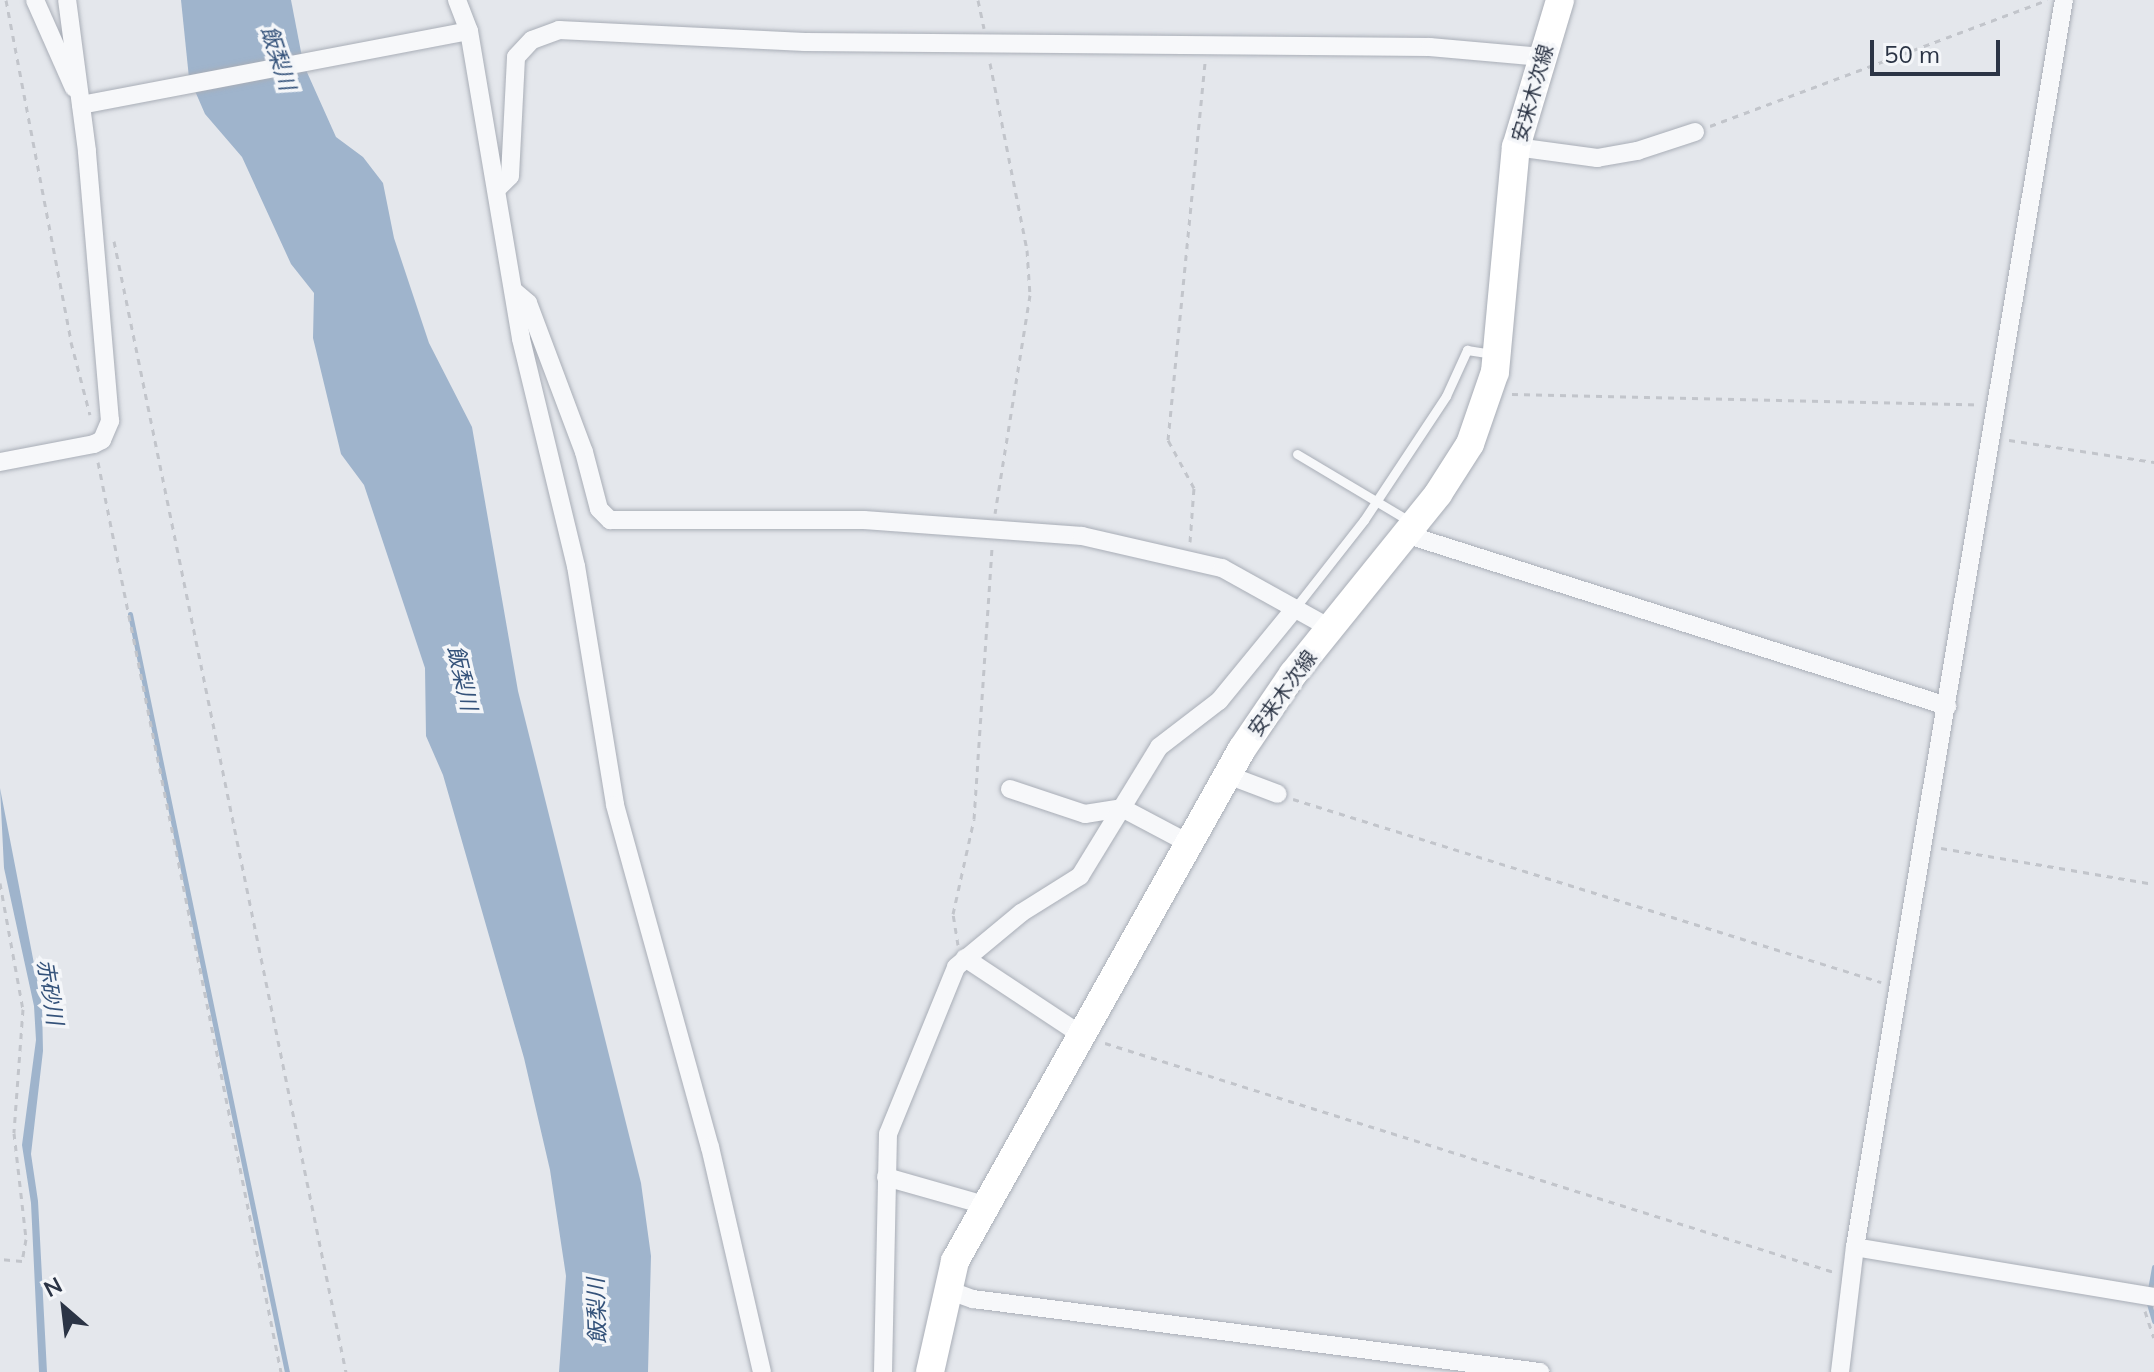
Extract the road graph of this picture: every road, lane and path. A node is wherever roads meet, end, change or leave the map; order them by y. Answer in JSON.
{"nodes":[{"id":1,"x":6,"y":0,"type":"edge"},
{"id":2,"x":35,"y":0,"type":"edge"},
{"id":3,"x":67,"y":0,"type":"edge"},
{"id":4,"x":457,"y":0,"type":"edge"},
{"id":5,"x":978,"y":0,"type":"edge"},
{"id":6,"x":1560,"y":0,"type":"edge"},
{"id":7,"x":2047,"y":0,"type":"edge"},
{"id":8,"x":2064,"y":0,"type":"edge"},
{"id":9,"x":461,"y":33,"type":"junction"},
{"id":10,"x":986,"y":41,"type":"junction"},
{"id":11,"x":1207,"y":42,"type":"junction"},
{"id":12,"x":1542,"y":57,"type":"junction"},
{"id":13,"x":86,"y":104,"type":"junction"},
{"id":14,"x":1695,"y":132,"type":"joint"},
{"id":15,"x":1516,"y":147,"type":"junction"},
{"id":16,"x":497,"y":189,"type":"junction"},
{"id":17,"x":113,"y":239,"type":"dead end"},
{"id":18,"x":515,"y":292,"type":"junction"},
{"id":19,"x":1498,"y":355,"type":"junction"},
{"id":20,"x":1490,"y":394,"type":"junction"},
{"id":21,"x":1981,"y":405,"type":"dead end"},
{"id":22,"x":1990,"y":437,"type":"junction"},
{"id":23,"x":94,"y":444,"type":"junction"},
{"id":24,"x":1297,"y":454,"type":"dead end"},
{"id":25,"x":0,"y":462,"type":"edge"},
{"id":26,"x":2154,"y":462,"type":"edge"},
{"id":27,"x":1376,"y":502,"type":"junction"},
{"id":28,"x":993,"y":529,"type":"junction"},
{"id":29,"x":1410,"y":529,"type":"junction"},
{"id":30,"x":1192,"y":558,"type":"junction"},
{"id":31,"x":1295,"y":608,"type":"junction"},
{"id":32,"x":1330,"y":628,"type":"junction"},
{"id":33,"x":1947,"y":706,"type":"junction"},
{"id":34,"x":1228,"y":775,"type":"junction"},
{"id":35,"x":1010,"y":789,"type":"dead end"},
{"id":36,"x":1278,"y":794,"type":"joint"},
{"id":37,"x":1122,"y":808,"type":"junction"},
{"id":38,"x":1190,"y":844,"type":"junction"},
{"id":39,"x":1922,"y":845,"type":"junction"},
{"id":40,"x":0,"y":883,"type":"edge"},
{"id":41,"x":2154,"y":884,"type":"edge"},
{"id":42,"x":965,"y":958,"type":"junction"},
{"id":43,"x":1880,"y":981,"type":"dead end"},
{"id":44,"x":1083,"y":1036,"type":"junction"},
{"id":45,"x":886,"y":1177,"type":"junction"},
{"id":46,"x":984,"y":1205,"type":"junction"},
{"id":47,"x":1855,"y":1247,"type":"junction"},
{"id":48,"x":0,"y":1259,"type":"edge"},
{"id":49,"x":1853,"y":1277,"type":"junction"},
{"id":50,"x":945,"y":1289,"type":"junction"},
{"id":51,"x":2150,"y":1296,"type":"edge"},
{"id":52,"x":281,"y":1372,"type":"edge"},
{"id":53,"x":346,"y":1372,"type":"edge"},
{"id":54,"x":762,"y":1372,"type":"edge"},
{"id":55,"x":883,"y":1372,"type":"edge"},
{"id":56,"x":930,"y":1372,"type":"edge"},
{"id":57,"x":1540,"y":1372,"type":"edge"},
{"id":58,"x":1840,"y":1372,"type":"edge"}],
"edges":[{"from":1,"to":23,"type":"path"},
{"from":2,"to":13,"type":"street"},
{"from":3,"to":13,"type":"street"},
{"from":4,"to":9,"type":"street"},
{"from":5,"to":10,"type":"path"},
{"from":6,"to":12,"type":"main road","name":"安来木次線"},
{"from":7,"to":14,"type":"path"},
{"from":8,"to":22,"type":"street"},
{"from":9,"to":13,"type":"street"},
{"from":9,"to":16,"type":"street"},
{"from":10,"to":11,"type":"street"},
{"from":10,"to":16,"type":"street"},
{"from":10,"to":28,"type":"path"},
{"from":11,"to":12,"type":"street"},
{"from":11,"to":30,"type":"path"},
{"from":12,"to":15,"type":"main road","name":"安来木次線"},
{"from":13,"to":23,"type":"street"},
{"from":14,"to":15,"type":"street"},
{"from":15,"to":19,"type":"main road","name":"安来木次線"},
{"from":16,"to":18,"type":"street"},
{"from":17,"to":53,"type":"path"},
{"from":18,"to":28,"type":"street"},
{"from":18,"to":54,"type":"street"},
{"from":19,"to":20,"type":"main road","name":"安来木次線"},
{"from":19,"to":27,"type":"lane"},
{"from":20,"to":21,"type":"path"},
{"from":20,"to":29,"type":"main road","name":"安来木次線"},
{"from":22,"to":26,"type":"path"},
{"from":22,"to":33,"type":"street"},
{"from":23,"to":25,"type":"street"},
{"from":23,"to":52,"type":"path"},
{"from":24,"to":27,"type":"lane"},
{"from":27,"to":29,"type":"lane"},
{"from":27,"to":31,"type":"lane"},
{"from":28,"to":30,"type":"street"},
{"from":28,"to":42,"type":"path"},
{"from":29,"to":32,"type":"main road","name":"安来木次線"},
{"from":29,"to":33,"type":"street"},
{"from":30,"to":31,"type":"street"},
{"from":31,"to":32,"type":"street"},
{"from":31,"to":37,"type":"street"},
{"from":32,"to":34,"type":"main road","name":"安来木次線"},
{"from":33,"to":39,"type":"street"},
{"from":34,"to":36,"type":"street"},
{"from":34,"to":38,"type":"main road","name":"安来木次線"},
{"from":35,"to":37,"type":"street"},
{"from":36,"to":43,"type":"path"},
{"from":37,"to":38,"type":"street"},
{"from":37,"to":42,"type":"street"},
{"from":38,"to":44,"type":"main road","name":"安来木次線"},
{"from":39,"to":41,"type":"path"},
{"from":39,"to":47,"type":"street"},
{"from":40,"to":48,"type":"path"},
{"from":42,"to":44,"type":"street"},
{"from":42,"to":45,"type":"street"},
{"from":44,"to":46,"type":"main road","name":"安来木次線"},
{"from":44,"to":49,"type":"path"},
{"from":45,"to":46,"type":"street"},
{"from":45,"to":55,"type":"street"},
{"from":46,"to":50,"type":"main road","name":"安来木次線"},
{"from":47,"to":49,"type":"street"},
{"from":47,"to":51,"type":"street"},
{"from":49,"to":58,"type":"street"},
{"from":50,"to":56,"type":"main road","name":"安来木次線"},
{"from":50,"to":57,"type":"street"}]}
